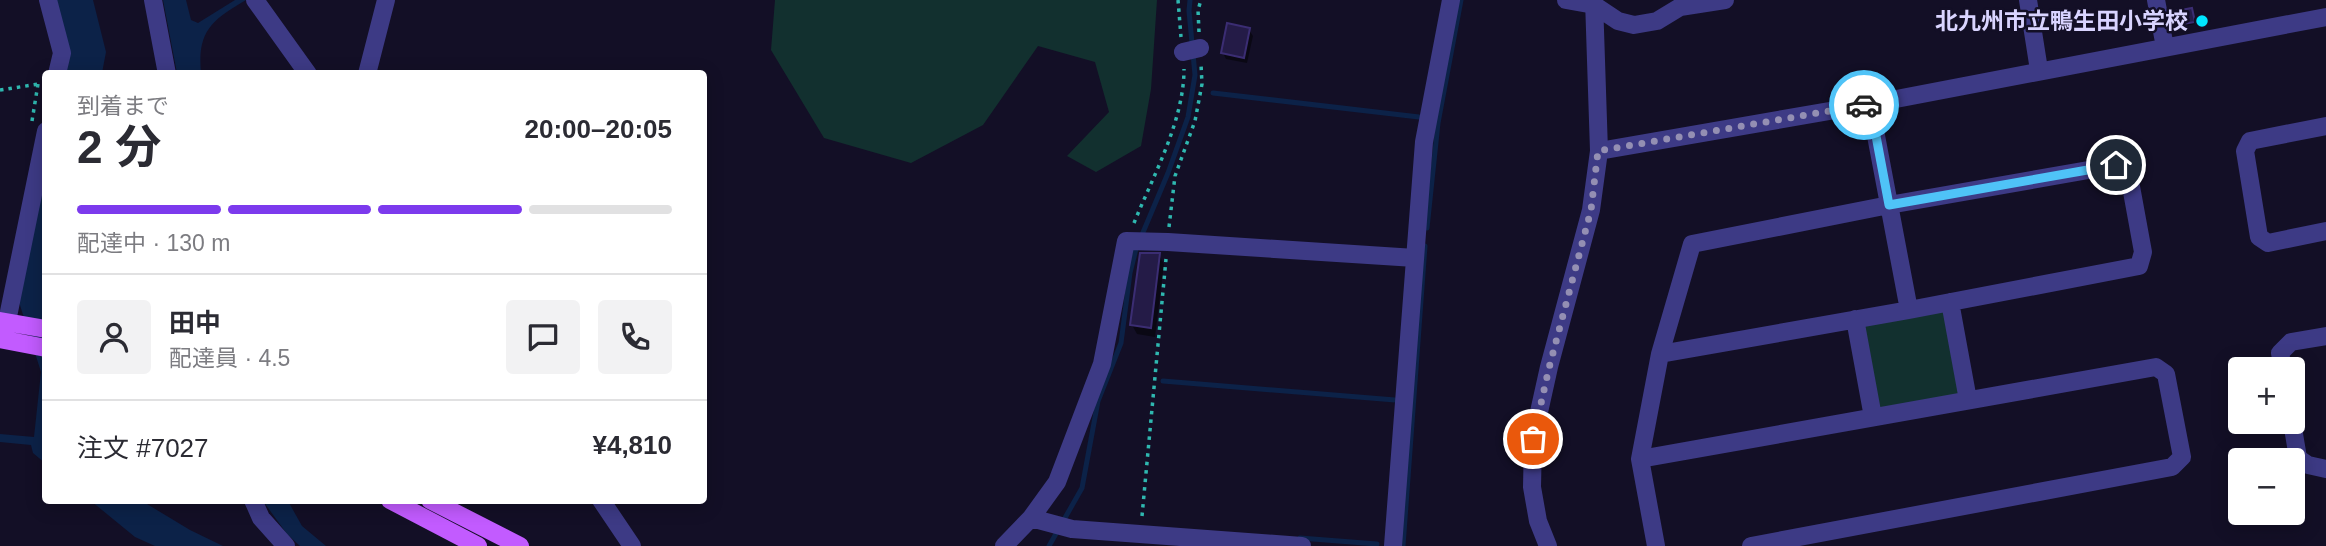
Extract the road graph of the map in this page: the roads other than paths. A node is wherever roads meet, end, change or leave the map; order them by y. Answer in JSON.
{"nodes":[{"id":1,"x":48,"y":0,"type":"edge"},
{"id":2,"x":153,"y":0,"type":"edge"},
{"id":3,"x":256,"y":0,"type":"edge"},
{"id":4,"x":386,"y":0,"type":"edge"},
{"id":5,"x":1451,"y":0,"type":"edge"},
{"id":6,"x":1566,"y":0,"type":"edge"},
{"id":7,"x":1725,"y":0,"type":"edge"},
{"id":8,"x":2028,"y":0,"type":"edge"},
{"id":9,"x":2156,"y":0,"type":"edge"},
{"id":10,"x":1594,"y":3,"type":"edge"},
{"id":11,"x":2326,"y":17,"type":"edge"},
{"id":12,"x":2165,"y":47,"type":"junction"},
{"id":13,"x":58,"y":70,"type":"edge"},
{"id":14,"x":166,"y":70,"type":"edge"},
{"id":15,"x":305,"y":70,"type":"edge"},
{"id":16,"x":368,"y":70,"type":"edge"},
{"id":17,"x":2039,"y":70,"type":"junction"},
{"id":18,"x":1870,"y":104,"type":"junction"},
{"id":19,"x":2326,"y":126,"type":"edge"},
{"id":20,"x":42,"y":151,"type":"edge"},
{"id":21,"x":1598,"y":151,"type":"junction"},
{"id":22,"x":1889,"y":205,"type":"junction"},
{"id":23,"x":2326,"y":231,"type":"edge"},
{"id":24,"x":1415,"y":258,"type":"junction"},
{"id":25,"x":1950,"y":302,"type":"junction"},
{"id":26,"x":1909,"y":310,"type":"junction"},
{"id":27,"x":1855,"y":319,"type":"junction"},
{"id":28,"x":42,"y":329,"type":"edge"},
{"id":29,"x":6,"y":331,"type":"edge"},
{"id":30,"x":2326,"y":336,"type":"edge"},
{"id":31,"x":42,"y":346,"type":"edge"},
{"id":32,"x":1660,"y":354,"type":"junction"},
{"id":33,"x":2281,"y":357,"type":"edge"},
{"id":34,"x":1968,"y":400,"type":"junction"},
{"id":35,"x":1873,"y":417,"type":"junction"},
{"id":36,"x":2294,"y":434,"type":"edge"},
{"id":37,"x":1640,"y":459,"type":"junction"},
{"id":38,"x":2326,"y":469,"type":"edge"},
{"id":39,"x":255,"y":504,"type":"edge"},
{"id":40,"x":398,"y":504,"type":"edge"},
{"id":41,"x":438,"y":504,"type":"edge"},
{"id":42,"x":604,"y":504,"type":"edge"},
{"id":43,"x":1031,"y":517,"type":"junction"},
{"id":44,"x":286,"y":546,"type":"edge"},
{"id":45,"x":478,"y":546,"type":"edge"},
{"id":46,"x":520,"y":546,"type":"edge"},
{"id":47,"x":632,"y":546,"type":"edge"},
{"id":48,"x":1004,"y":546,"type":"edge"},
{"id":49,"x":1302,"y":546,"type":"edge"},
{"id":50,"x":1392,"y":546,"type":"edge"},
{"id":51,"x":1548,"y":546,"type":"edge"},
{"id":52,"x":1656,"y":546,"type":"edge"},
{"id":53,"x":1751,"y":546,"type":"edge"}],
"edges":[{"from":1,"to":13,"type":"street"},
{"from":2,"to":14,"type":"street"},
{"from":3,"to":15,"type":"street"},
{"from":4,"to":16,"type":"street"},
{"from":5,"to":24,"type":"street"},
{"from":6,"to":10,"type":"street"},
{"from":7,"to":10,"type":"street"},
{"from":8,"to":17,"type":"street"},
{"from":9,"to":12,"type":"street"},
{"from":10,"to":21,"type":"street"},
{"from":11,"to":12,"type":"street"},
{"from":12,"to":17,"type":"street"},
{"from":17,"to":18,"type":"street"},
{"from":18,"to":21,"type":"street"},
{"from":18,"to":22,"type":"street"},
{"from":19,"to":23,"type":"street"},
{"from":20,"to":29,"type":"street"},
{"from":21,"to":51,"type":"street"},
{"from":22,"to":25,"type":"street"},
{"from":22,"to":26,"type":"street"},
{"from":22,"to":32,"type":"street"},
{"from":24,"to":43,"type":"street"},
{"from":24,"to":50,"type":"street"},
{"from":25,"to":26,"type":"street"},
{"from":25,"to":34,"type":"street"},
{"from":26,"to":27,"type":"street"},
{"from":27,"to":32,"type":"street"},
{"from":27,"to":35,"type":"street"},
{"from":28,"to":29,"type":"main road"},
{"from":29,"to":31,"type":"main road"},
{"from":30,"to":33,"type":"street"},
{"from":32,"to":37,"type":"street"},
{"from":34,"to":35,"type":"street"},
{"from":34,"to":53,"type":"street"},
{"from":35,"to":37,"type":"street"},
{"from":36,"to":38,"type":"street"},
{"from":37,"to":52,"type":"street"},
{"from":39,"to":44,"type":"street"},
{"from":40,"to":45,"type":"main road"},
{"from":41,"to":46,"type":"main road"},
{"from":42,"to":47,"type":"street"},
{"from":43,"to":48,"type":"street"},
{"from":43,"to":49,"type":"street"}]}
